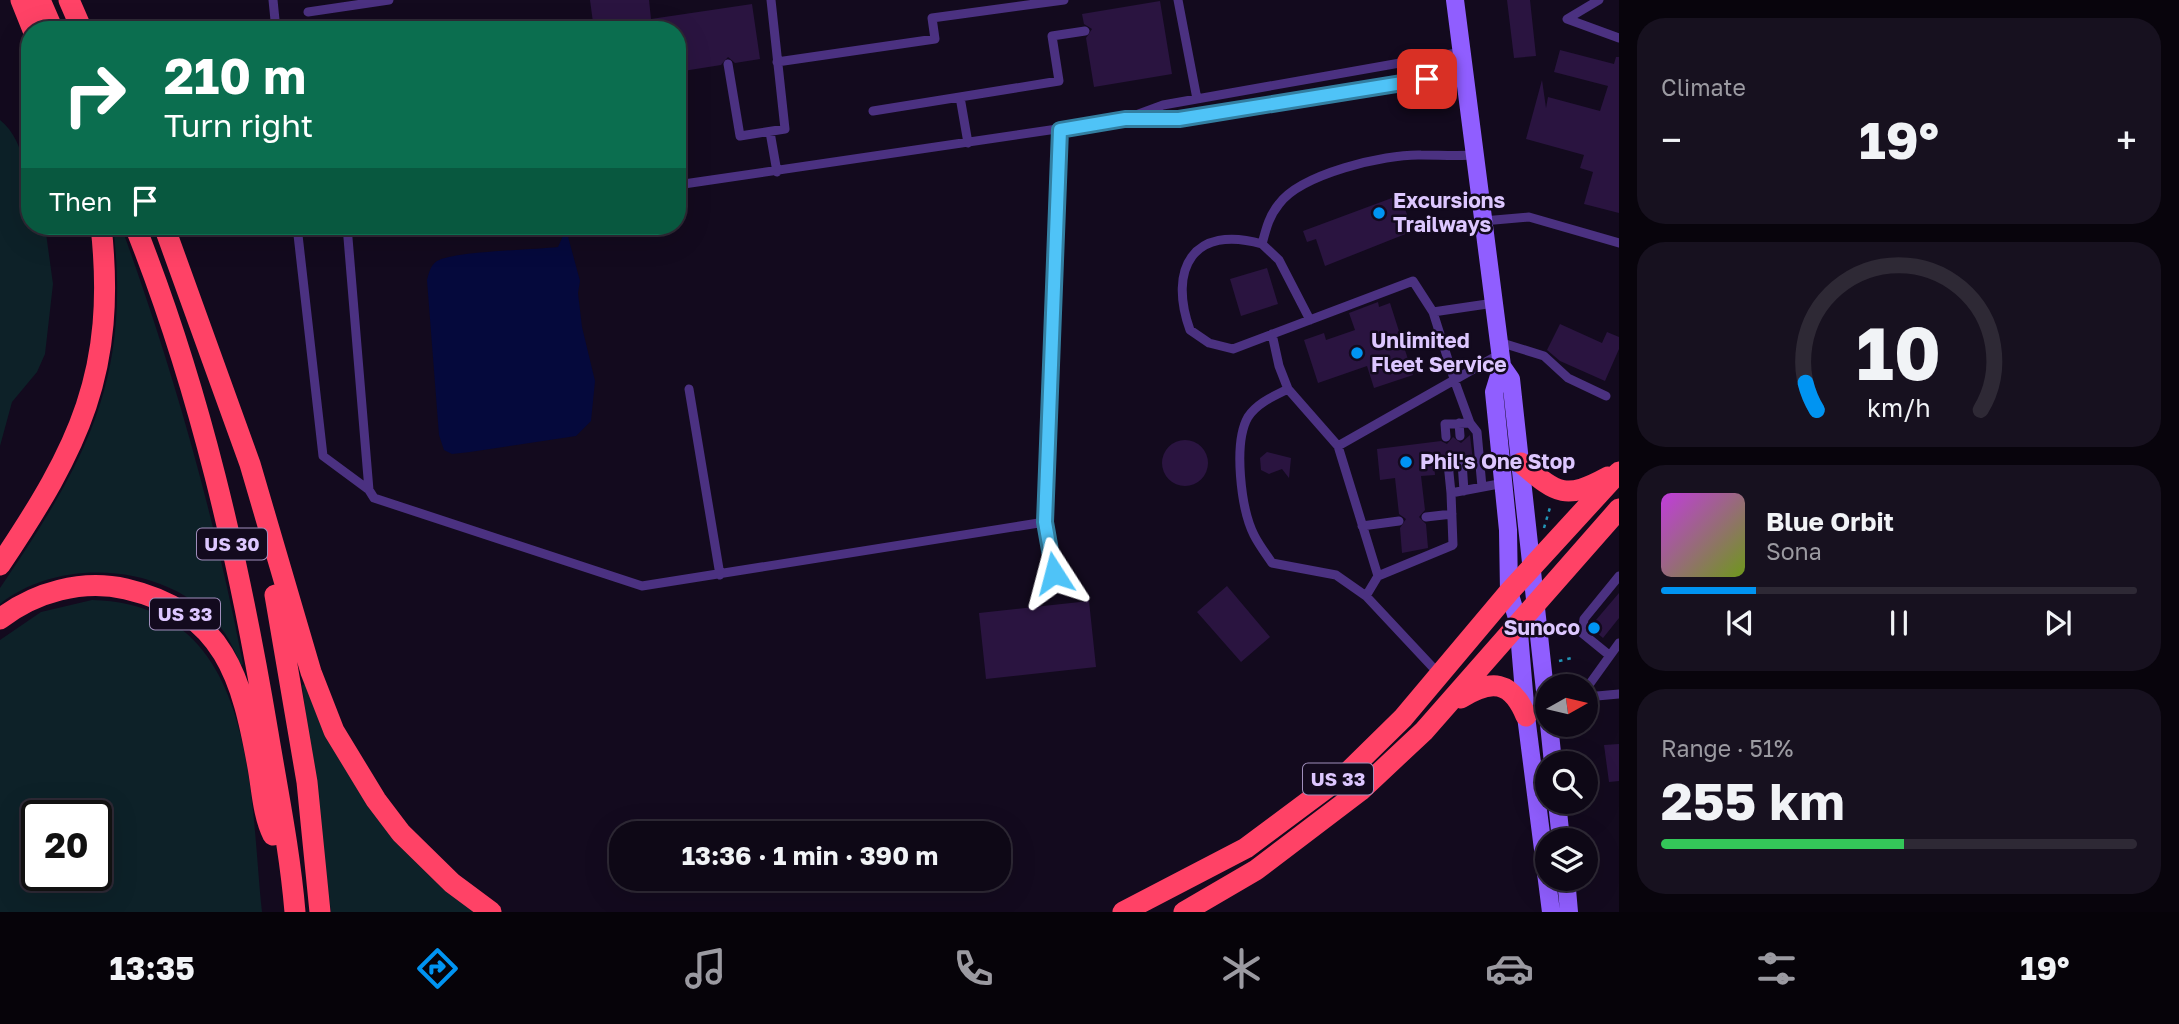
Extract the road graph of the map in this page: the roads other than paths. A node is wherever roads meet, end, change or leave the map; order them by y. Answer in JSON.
{"nodes":[{"id":1,"x":21,"y":0,"type":"edge"},
{"id":2,"x":40,"y":0,"type":"edge"},
{"id":3,"x":69,"y":0,"type":"edge"},
{"id":4,"x":272,"y":0,"type":"edge"},
{"id":5,"x":389,"y":0,"type":"edge"},
{"id":6,"x":771,"y":0,"type":"edge"},
{"id":7,"x":1065,"y":0,"type":"edge"},
{"id":8,"x":1178,"y":0,"type":"edge"},
{"id":9,"x":1455,"y":0,"type":"edge"},
{"id":10,"x":1599,"y":0,"type":"edge"},
{"id":11,"x":308,"y":12,"type":"dead end"},
{"id":12,"x":29,"y":21,"type":"edge"},
{"id":13,"x":49,"y":21,"type":"edge"},
{"id":14,"x":78,"y":21,"type":"edge"},
{"id":15,"x":275,"y":21,"type":"edge"},
{"id":16,"x":1085,"y":31,"type":"dead end"},
{"id":17,"x":1619,"y":38,"type":"edge"},
{"id":18,"x":1462,"y":52,"type":"junction"},
{"id":19,"x":777,"y":62,"type":"junction"},
{"id":20,"x":727,"y":64,"type":"dead end"},
{"id":21,"x":1464,"y":74,"type":"junction"},
{"id":22,"x":960,"y":97,"type":"junction"},
{"id":23,"x":1198,"y":99,"type":"junction"},
{"id":24,"x":873,"y":111,"type":"dead end"},
{"id":25,"x":1125,"y":119,"type":"junction"},
{"id":26,"x":1060,"y":130,"type":"junction"},
{"id":27,"x":770,"y":132,"type":"junction"},
{"id":28,"x":968,"y":144,"type":"junction"},
{"id":29,"x":1475,"y":155,"type":"junction"},
{"id":30,"x":776,"y":172,"type":"junction"},
{"id":31,"x":686,"y":184,"type":"edge"},
{"id":32,"x":1483,"y":221,"type":"junction"},
{"id":33,"x":102,"y":235,"type":"edge"},
{"id":34,"x":138,"y":235,"type":"edge"},
{"id":35,"x":167,"y":235,"type":"edge"},
{"id":36,"x":298,"y":235,"type":"edge"},
{"id":37,"x":348,"y":235,"type":"edge"},
{"id":38,"x":1619,"y":243,"type":"edge"},
{"id":39,"x":1262,"y":244,"type":"junction"},
{"id":40,"x":1494,"y":303,"type":"junction"},
{"id":41,"x":1433,"y":312,"type":"junction"},
{"id":42,"x":1310,"y":320,"type":"junction"},
{"id":43,"x":1272,"y":334,"type":"junction"},
{"id":44,"x":1500,"y":354,"type":"junction"},
{"id":45,"x":1455,"y":382,"type":"junction"},
{"id":46,"x":689,"y":389,"type":"dead end"},
{"id":47,"x":1288,"y":389,"type":"junction"},
{"id":48,"x":1605,"y":396,"type":"dead end"},
{"id":49,"x":226,"y":401,"type":"junction"},
{"id":50,"x":1470,"y":422,"type":"junction"},
{"id":51,"x":1459,"y":423,"type":"junction"},
{"id":52,"x":1460,"y":436,"type":"dead end"},
{"id":53,"x":1446,"y":437,"type":"dead end"},
{"id":54,"x":1338,"y":446,"type":"junction"},
{"id":55,"x":1462,"y":462,"type":"dead end"},
{"id":56,"x":1448,"y":463,"type":"dead end"},
{"id":57,"x":1521,"y":463,"type":"junction"},
{"id":58,"x":1619,"y":472,"type":"edge"},
{"id":59,"x":1504,"y":483,"type":"junction"},
{"id":60,"x":1482,"y":487,"type":"junction"},
{"id":61,"x":369,"y":490,"type":"junction"},
{"id":62,"x":1464,"y":491,"type":"junction"},
{"id":63,"x":1451,"y":494,"type":"junction"},
{"id":64,"x":1452,"y":513,"type":"junction"},
{"id":65,"x":1426,"y":517,"type":"dead end"},
{"id":66,"x":1616,"y":517,"type":"edge"},
{"id":67,"x":1399,"y":521,"type":"dead end"},
{"id":68,"x":1045,"y":522,"type":"junction"},
{"id":69,"x":1362,"y":526,"type":"junction"},
{"id":70,"x":0,"y":565,"type":"edge"},
{"id":71,"x":1531,"y":567,"type":"junction"},
{"id":72,"x":1054,"y":573,"type":"dead end"},
{"id":73,"x":720,"y":575,"type":"junction"},
{"id":74,"x":1378,"y":576,"type":"junction"},
{"id":75,"x":1619,"y":576,"type":"edge"},
{"id":76,"x":1509,"y":592,"type":"junction"},
{"id":77,"x":1366,"y":596,"type":"junction"},
{"id":78,"x":1535,"y":601,"type":"junction"},
{"id":79,"x":0,"y":619,"type":"edge"},
{"id":80,"x":1518,"y":621,"type":"junction"},
{"id":81,"x":1619,"y":643,"type":"edge"},
{"id":82,"x":1609,"y":655,"type":"junction"},
{"id":83,"x":1544,"y":674,"type":"edge"},
{"id":84,"x":1596,"y":674,"type":"edge"},
{"id":85,"x":1441,"y":676,"type":"junction"},
{"id":86,"x":1619,"y":694,"type":"edge"},
{"id":87,"x":1598,"y":696,"type":"edge"},
{"id":88,"x":1442,"y":711,"type":"junction"},
{"id":89,"x":1526,"y":716,"type":"junction"},
{"id":90,"x":292,"y":871,"type":"junction"},
{"id":91,"x":1567,"y":891,"type":"edge"},
{"id":92,"x":295,"y":912,"type":"edge"},
{"id":93,"x":320,"y":912,"type":"edge"},
{"id":94,"x":491,"y":912,"type":"edge"},
{"id":95,"x":1123,"y":912,"type":"edge"},
{"id":96,"x":1184,"y":912,"type":"edge"},
{"id":97,"x":1551,"y":912,"type":"edge"},
{"id":98,"x":1569,"y":912,"type":"edge"}],
"edges":[{"from":1,"to":12,"type":"highway"},
{"from":2,"to":13,"type":"highway"},
{"from":3,"to":14,"type":"highway"},
{"from":4,"to":15,"type":"lane"},
{"from":5,"to":11,"type":"lane"},
{"from":6,"to":19,"type":"lane"},
{"from":7,"to":19,"type":"lane"},
{"from":8,"to":23,"type":"lane"},
{"from":9,"to":18,"type":"main road"},
{"from":10,"to":17,"type":"lane"},
{"from":16,"to":22,"type":"lane"},
{"from":18,"to":21,"type":"main road"},
{"from":18,"to":23,"type":"lane"},
{"from":19,"to":27,"type":"lane"},
{"from":20,"to":27,"type":"lane"},
{"from":21,"to":25,"type":"lane"},
{"from":21,"to":29,"type":"main road"},
{"from":22,"to":24,"type":"lane"},
{"from":22,"to":28,"type":"lane"},
{"from":23,"to":25,"type":"lane"},
{"from":25,"to":26,"type":"lane"},
{"from":26,"to":28,"type":"lane"},
{"from":26,"to":68,"type":"lane"},
{"from":27,"to":30,"type":"lane"},
{"from":28,"to":30,"type":"lane"},
{"from":29,"to":32,"type":"main road"},
{"from":29,"to":39,"type":"lane"},
{"from":30,"to":31,"type":"lane"},
{"from":32,"to":38,"type":"lane"},
{"from":32,"to":40,"type":"main road"},
{"from":33,"to":70,"type":"highway"},
{"from":34,"to":90,"type":"highway","number":"US 30"},
{"from":35,"to":49,"type":"highway","number":"US 30"},
{"from":36,"to":61,"type":"lane"},
{"from":37,"to":61,"type":"lane"},
{"from":39,"to":42,"type":"lane"},
{"from":39,"to":43,"type":"lane"},
{"from":40,"to":41,"type":"lane"},
{"from":40,"to":44,"type":"main road"},
{"from":41,"to":42,"type":"lane"},
{"from":41,"to":45,"type":"lane"},
{"from":42,"to":43,"type":"lane"},
{"from":43,"to":47,"type":"lane"},
{"from":44,"to":45,"type":"lane"},
{"from":44,"to":48,"type":"lane"},
{"from":44,"to":57,"type":"main road"},
{"from":44,"to":59,"type":"main road"},
{"from":45,"to":50,"type":"lane"},
{"from":45,"to":54,"type":"lane"},
{"from":46,"to":73,"type":"lane"},
{"from":47,"to":54,"type":"lane"},
{"from":47,"to":77,"type":"lane"},
{"from":49,"to":93,"type":"highway","number":"US 30"},
{"from":49,"to":94,"type":"highway"},
{"from":50,"to":51,"type":"lane"},
{"from":50,"to":60,"type":"lane"},
{"from":51,"to":52,"type":"lane"},
{"from":51,"to":53,"type":"lane"},
{"from":54,"to":69,"type":"lane"},
{"from":55,"to":62,"type":"lane"},
{"from":56,"to":63,"type":"lane"},
{"from":57,"to":58,"type":"highway"},
{"from":57,"to":71,"type":"main road"},
{"from":58,"to":71,"type":"highway","number":"US 33"},
{"from":59,"to":60,"type":"lane"},
{"from":59,"to":76,"type":"main road"},
{"from":60,"to":62,"type":"lane"},
{"from":61,"to":73,"type":"lane"},
{"from":62,"to":63,"type":"lane"},
{"from":63,"to":64,"type":"lane"},
{"from":64,"to":65,"type":"lane"},
{"from":64,"to":74,"type":"lane"},
{"from":66,"to":78,"type":"highway","number":"US 33"},
{"from":67,"to":69,"type":"lane"},
{"from":68,"to":72,"type":"lane"},
{"from":68,"to":73,"type":"lane"},
{"from":69,"to":74,"type":"lane"},
{"from":71,"to":76,"type":"highway","number":"US 33"},
{"from":71,"to":78,"type":"main road"},
{"from":74,"to":77,"type":"lane"},
{"from":75,"to":82,"type":"lane"},
{"from":76,"to":80,"type":"main road"},
{"from":76,"to":85,"type":"highway","number":"US 33"},
{"from":77,"to":85,"type":"lane"},
{"from":78,"to":80,"type":"highway","number":"US 33"},
{"from":78,"to":83,"type":"main road"},
{"from":79,"to":90,"type":"highway","number":"US 33"},
{"from":80,"to":88,"type":"highway","number":"US 33"},
{"from":80,"to":89,"type":"main road"},
{"from":81,"to":82,"type":"lane"},
{"from":82,"to":84,"type":"lane"},
{"from":85,"to":95,"type":"highway","number":"US 33"},
{"from":86,"to":87,"type":"lane"},
{"from":88,"to":89,"type":"highway"},
{"from":88,"to":96,"type":"highway","number":"US 33"},
{"from":89,"to":97,"type":"main road"},
{"from":90,"to":92,"type":"highway","number":"US 30"},
{"from":91,"to":98,"type":"main road"}]}
